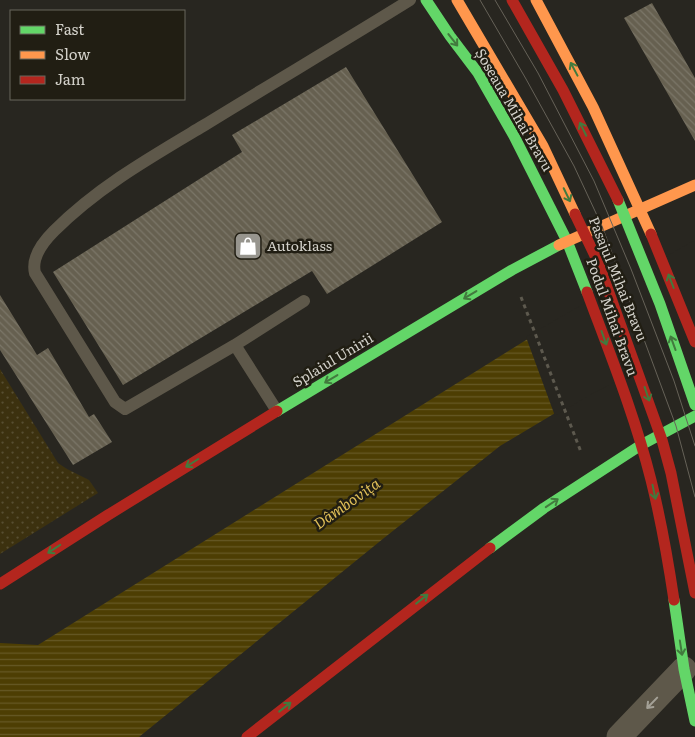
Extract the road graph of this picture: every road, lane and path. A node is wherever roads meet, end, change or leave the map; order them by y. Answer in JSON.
{"nodes":[{"id":1,"x":410,"y":0,"type":"edge"},
{"id":2,"x":426,"y":0,"type":"edge"},
{"id":3,"x":457,"y":0,"type":"edge"},
{"id":4,"x":512,"y":0,"type":"edge"},
{"id":5,"x":536,"y":0,"type":"edge"},
{"id":6,"x":695,"y":185,"type":"edge"},
{"id":7,"x":641,"y":208,"type":"junction"},
{"id":8,"x":567,"y":241,"type":"junction"},
{"id":9,"x":304,"y":301,"type":"dead end"},
{"id":10,"x":530,"y":321,"type":"dead end"},
{"id":11,"x":695,"y":342,"type":"edge"},
{"id":12,"x":235,"y":345,"type":"junction"},
{"id":13,"x":695,"y":406,"type":"edge"},
{"id":14,"x":277,"y":411,"type":"junction"},
{"id":15,"x":695,"y":416,"type":"edge"},
{"id":16,"x":572,"y":432,"type":"dead end"},
{"id":17,"x":641,"y":445,"type":"junction"},
{"id":18,"x":0,"y":584,"type":"edge"},
{"id":19,"x":695,"y":593,"type":"edge"},
{"id":20,"x":684,"y":668,"type":"junction"},
{"id":21,"x":695,"y":721,"type":"edge"},
{"id":22,"x":247,"y":737,"type":"edge"},
{"id":23,"x":619,"y":737,"type":"edge"}],
"edges":[{"from":1,"to":12,"type":"lane"},
{"from":2,"to":8,"type":"main road","name":"Șoseaua Mihai Bravu","one_way":true},
{"from":3,"to":19,"type":"main road","name":"Pasajul Mihai Bravu","one_way":true,"bridge":true},
{"from":13,"to":4,"type":"main road","name":"Pasajul Mihai Bravu","one_way":true,"bridge":true},
{"from":7,"to":5,"type":"main road","one_way":true},
{"from":6,"to":7,"type":"main road","name":"Splaiul Unirii"},
{"from":7,"to":8,"type":"main road","name":"Splaiul Unirii"},
{"from":11,"to":7,"type":"main road","one_way":true},
{"from":8,"to":14,"type":"main road","name":"Splaiul Unirii","one_way":true},
{"from":8,"to":17,"type":"main road","name":"Podul Mihai Bravu","one_way":true},
{"from":9,"to":12,"type":"lane"},
{"from":10,"to":16,"type":"path"},
{"from":12,"to":14,"type":"lane"},
{"from":14,"to":18,"type":"main road","name":"Splaiul Unirii","one_way":true},
{"from":15,"to":17,"type":"main road"},
{"from":17,"to":20,"type":"main road","one_way":true},
{"from":22,"to":17,"type":"main road","one_way":true},
{"from":20,"to":21,"type":"main road"},
{"from":20,"to":23,"type":"street","one_way":true}]}
